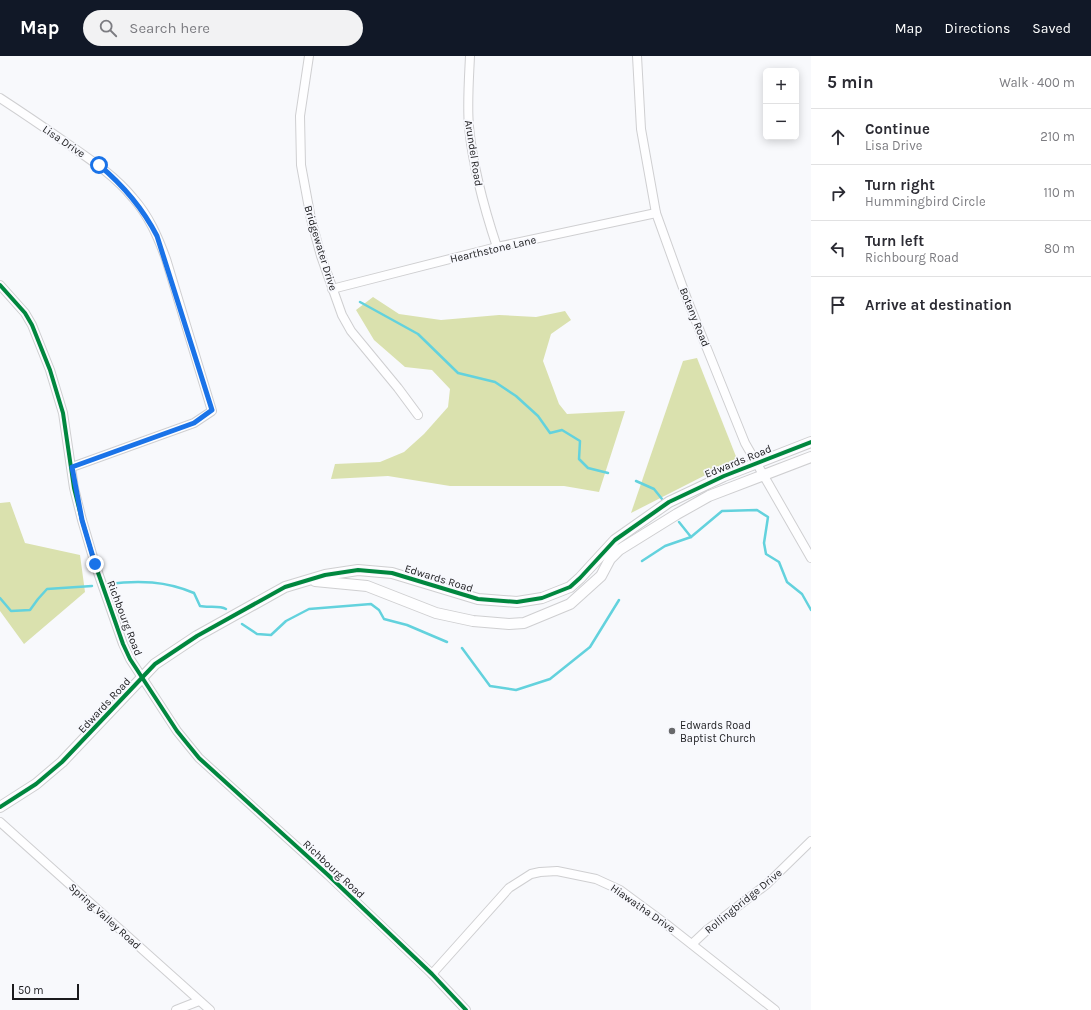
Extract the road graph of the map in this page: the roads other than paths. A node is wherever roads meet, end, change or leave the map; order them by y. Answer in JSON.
{"nodes":[{"id":1,"x":309,"y":56,"type":"edge"},
{"id":2,"x":470,"y":56,"type":"edge"},
{"id":3,"x":637,"y":56,"type":"edge"},
{"id":4,"x":0,"y":98,"type":"edge"},
{"id":5,"x":656,"y":213,"type":"junction"},
{"id":6,"x":497,"y":247,"type":"junction"},
{"id":7,"x":0,"y":285,"type":"edge"},
{"id":8,"x":332,"y":288,"type":"junction"},
{"id":9,"x":418,"y":414,"type":"dead end"},
{"id":10,"x":811,"y":442,"type":"edge"},
{"id":11,"x":811,"y":457,"type":"edge"},
{"id":12,"x":756,"y":462,"type":"junction"},
{"id":13,"x":72,"y":467,"type":"junction"},
{"id":14,"x":763,"y":474,"type":"junction"},
{"id":15,"x":811,"y":558,"type":"edge"},
{"id":16,"x":307,"y":582,"type":"junction"},
{"id":17,"x":142,"y":678,"type":"junction"},
{"id":18,"x":0,"y":807,"type":"edge"},
{"id":19,"x":0,"y":822,"type":"edge"},
{"id":20,"x":811,"y":841,"type":"edge"},
{"id":21,"x":692,"y":944,"type":"junction"},
{"id":22,"x":432,"y":974,"type":"junction"},
{"id":23,"x":200,"y":1000,"type":"junction"},
{"id":24,"x":176,"y":1010,"type":"edge"},
{"id":25,"x":210,"y":1010,"type":"edge"},
{"id":26,"x":466,"y":1010,"type":"edge"},
{"id":27,"x":775,"y":1010,"type":"edge"}],
"edges":[{"from":1,"to":8,"type":"street","name":"Bridgewater Drive"},
{"from":2,"to":6,"type":"street","name":"Arundel Road"},
{"from":3,"to":5,"type":"street","name":"Botany Road"},
{"from":4,"to":13,"type":"street","name":"Lisa Drive"},
{"from":5,"to":6,"type":"street","name":"Hearthstone Lane"},
{"from":5,"to":12,"type":"street","name":"Botany Road"},
{"from":6,"to":8,"type":"street","name":"Hearthstone Lane"},
{"from":7,"to":13,"type":"street","name":"Richbourg Road"},
{"from":8,"to":9,"type":"street","name":"Bridgewater Drive"},
{"from":10,"to":12,"type":"street","name":"Edwards Road"},
{"from":11,"to":14,"type":"street","name":"Edwards Road"},
{"from":12,"to":14,"type":"street","name":"Botany Road"},
{"from":12,"to":16,"type":"street","name":"Edwards Road"},
{"from":13,"to":17,"type":"street","name":"Richbourg Road"},
{"from":14,"to":15,"type":"street","name":"Botany Road"},
{"from":14,"to":16,"type":"street","name":"Edwards Road"},
{"from":16,"to":17,"type":"street","name":"Edwards Road"},
{"from":17,"to":18,"type":"street","name":"Edwards Road"},
{"from":17,"to":22,"type":"street","name":"Richbourg Road"},
{"from":19,"to":23,"type":"street","name":"Spring Valley Road"},
{"from":20,"to":21,"type":"street","name":"Rollingbridge Drive"},
{"from":21,"to":22,"type":"street","name":"Hiawatha Drive"},
{"from":21,"to":27,"type":"street","name":"Hiawatha Drive"},
{"from":22,"to":26,"type":"street","name":"Richbourg Road"},
{"from":23,"to":24,"type":"street"},
{"from":23,"to":25,"type":"street","name":"Spring Valley Road"}]}
